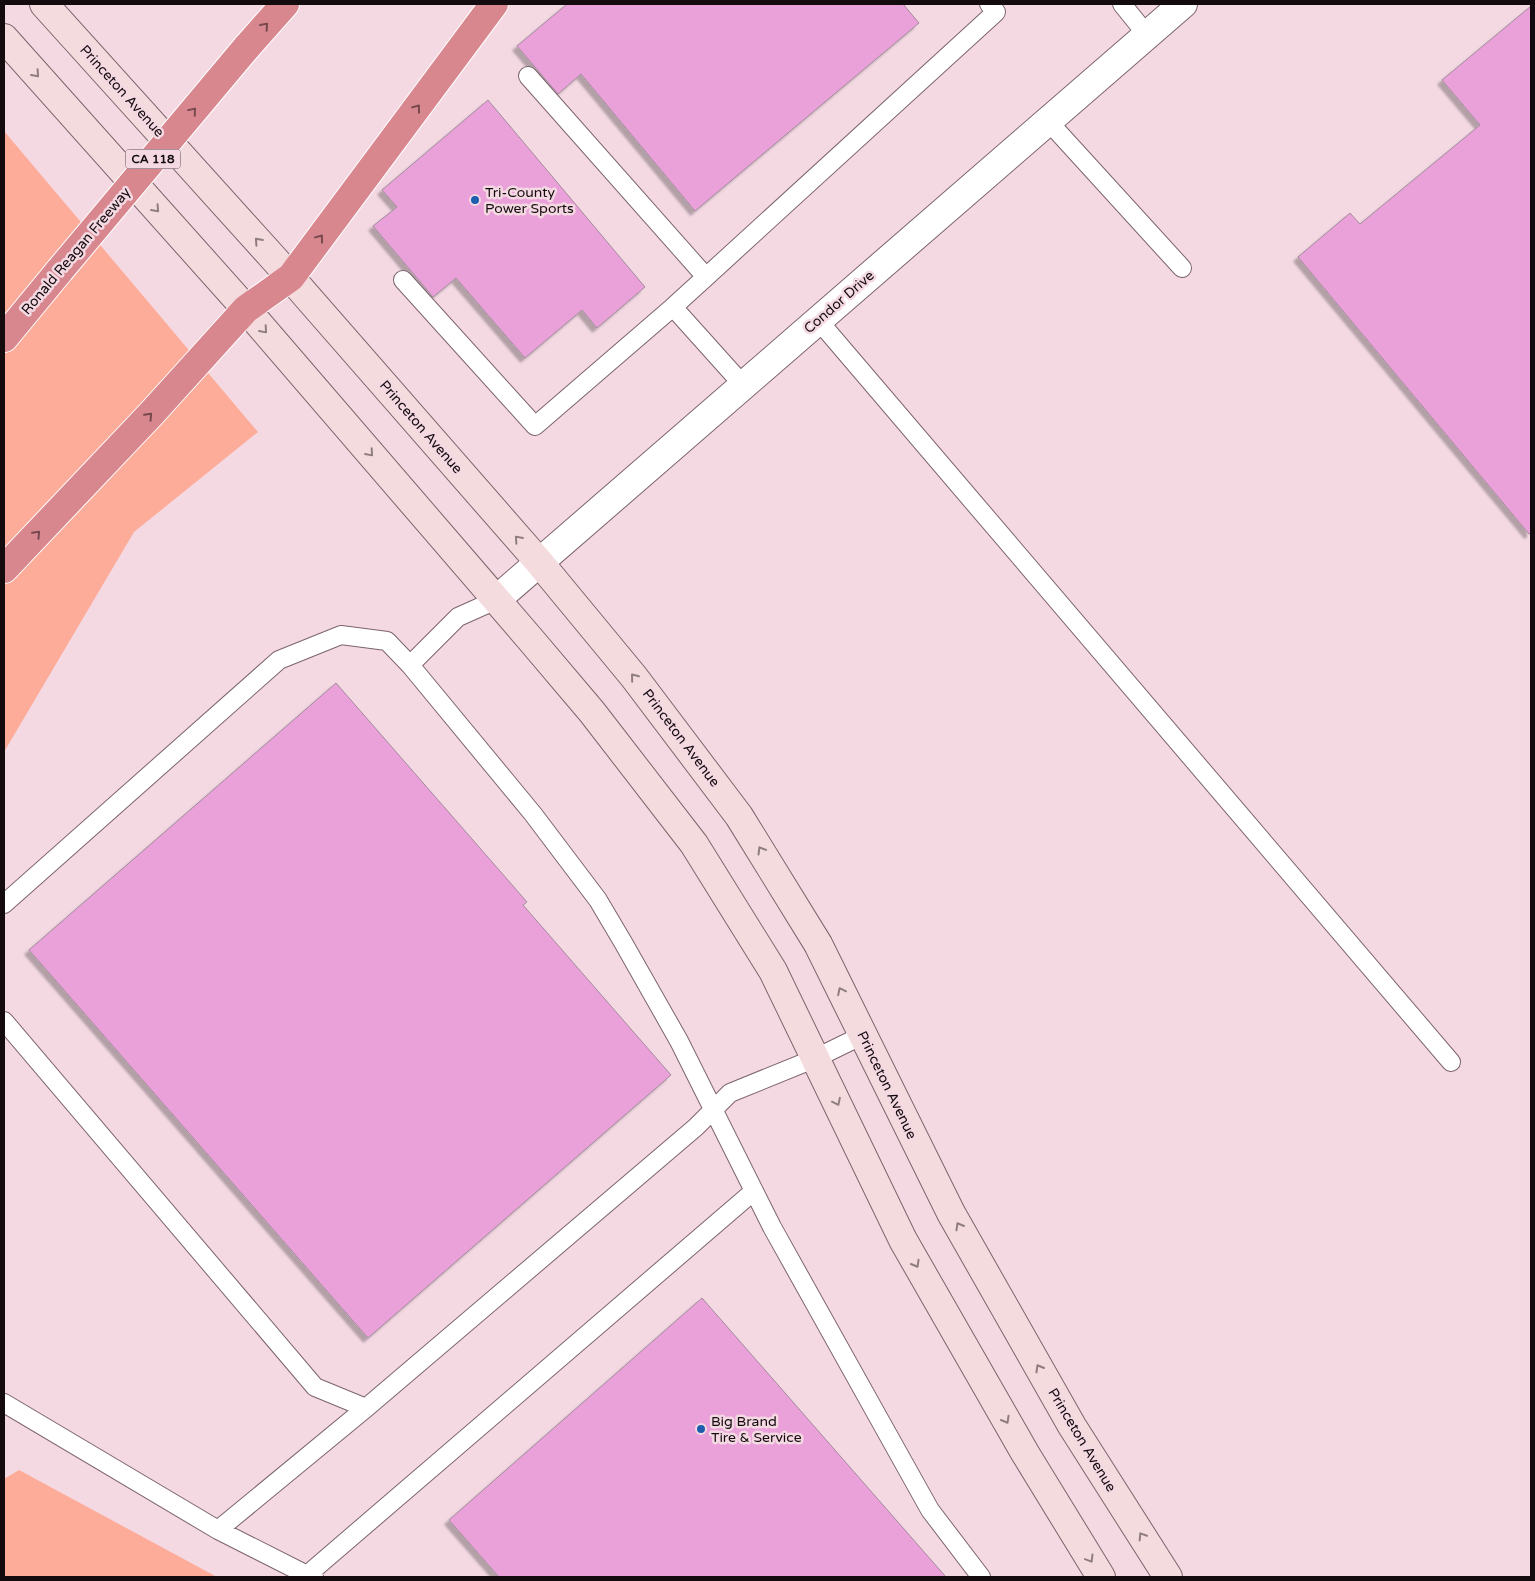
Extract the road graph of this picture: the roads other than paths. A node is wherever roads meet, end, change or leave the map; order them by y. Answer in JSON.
{"nodes":[{"id":1,"x":44,"y":4,"type":"edge"},
{"id":2,"x":285,"y":4,"type":"edge"},
{"id":3,"x":494,"y":4,"type":"edge"},
{"id":4,"x":989,"y":4,"type":"edge"},
{"id":5,"x":1122,"y":4,"type":"edge"},
{"id":6,"x":1183,"y":4,"type":"edge"},
{"id":7,"x":1147,"y":35,"type":"junction"},
{"id":8,"x":4,"y":38,"type":"edge"},
{"id":9,"x":528,"y":76,"type":"dead end"},
{"id":10,"x":1048,"y":121,"type":"junction"},
{"id":11,"x":1182,"y":268,"type":"dead end"},
{"id":12,"x":291,"y":277,"type":"junction"},
{"id":13,"x":706,"y":277,"type":"junction"},
{"id":14,"x":403,"y":280,"type":"dead end"},
{"id":15,"x":673,"y":307,"type":"junction"},
{"id":16,"x":246,"y":309,"type":"junction"},
{"id":17,"x":818,"y":320,"type":"junction"},
{"id":18,"x":4,"y":338,"type":"edge"},
{"id":19,"x":743,"y":386,"type":"junction"},
{"id":20,"x":539,"y":562,"type":"junction"},
{"id":21,"x":4,"y":569,"type":"edge"},
{"id":22,"x":496,"y":600,"type":"junction"},
{"id":23,"x":410,"y":665,"type":"junction"},
{"id":24,"x":4,"y":904,"type":"edge"},
{"id":25,"x":4,"y":1021,"type":"edge"},
{"id":26,"x":863,"y":1035,"type":"junction"},
{"id":27,"x":816,"y":1058,"type":"junction"},
{"id":28,"x":1452,"y":1062,"type":"dead end"},
{"id":29,"x":713,"y":1110,"type":"junction"},
{"id":30,"x":754,"y":1191,"type":"junction"},
{"id":31,"x":4,"y":1403,"type":"edge"},
{"id":32,"x":366,"y":1408,"type":"junction"},
{"id":33,"x":218,"y":1530,"type":"junction"},
{"id":34,"x":311,"y":1576,"type":"edge"},
{"id":35,"x":981,"y":1577,"type":"edge"},
{"id":36,"x":1101,"y":1577,"type":"edge"},
{"id":37,"x":1168,"y":1577,"type":"edge"}],
"edges":[{"from":12,"to":1,"type":"street","name":"Princeton Avenue","one_way":true},
{"from":18,"to":2,"type":"highway","name":"Ronald Reagan Freeway","number":"CA 118","one_way":true,"bridge":true},
{"from":12,"to":3,"type":"highway","one_way":true},
{"from":4,"to":13,"type":"lane"},
{"from":5,"to":7,"type":"lane"},
{"from":6,"to":7,"type":"street","name":"Condor Drive"},
{"from":7,"to":10,"type":"street","name":"Condor Drive"},
{"from":8,"to":16,"type":"street","one_way":true},
{"from":9,"to":13,"type":"lane"},
{"from":10,"to":11,"type":"lane"},
{"from":10,"to":17,"type":"street","name":"Condor Drive"},
{"from":12,"to":16,"type":"highway"},
{"from":20,"to":12,"type":"street","name":"Princeton Avenue","one_way":true},
{"from":13,"to":15,"type":"lane"},
{"from":14,"to":15,"type":"lane"},
{"from":15,"to":19,"type":"lane"},
{"from":21,"to":16,"type":"highway","one_way":true},
{"from":16,"to":22,"type":"street","one_way":true},
{"from":17,"to":19,"type":"street","name":"Condor Drive"},
{"from":17,"to":28,"type":"lane"},
{"from":19,"to":20,"type":"street","name":"Condor Drive"},
{"from":20,"to":22,"type":"street","name":"Condor Drive"},
{"from":26,"to":20,"type":"street","name":"Princeton Avenue","one_way":true},
{"from":22,"to":23,"type":"lane"},
{"from":22,"to":27,"type":"street"},
{"from":23,"to":24,"type":"lane"},
{"from":23,"to":29,"type":"lane"},
{"from":25,"to":32,"type":"lane"},
{"from":26,"to":27,"type":"lane"},
{"from":37,"to":26,"type":"street","name":"Princeton Avenue","one_way":true},
{"from":27,"to":29,"type":"lane"},
{"from":27,"to":36,"type":"street","one_way":true},
{"from":29,"to":30,"type":"lane"},
{"from":29,"to":32,"type":"lane"},
{"from":30,"to":34,"type":"lane"},
{"from":30,"to":35,"type":"lane"},
{"from":31,"to":33,"type":"lane"},
{"from":32,"to":33,"type":"lane"},
{"from":33,"to":34,"type":"lane"}]}
